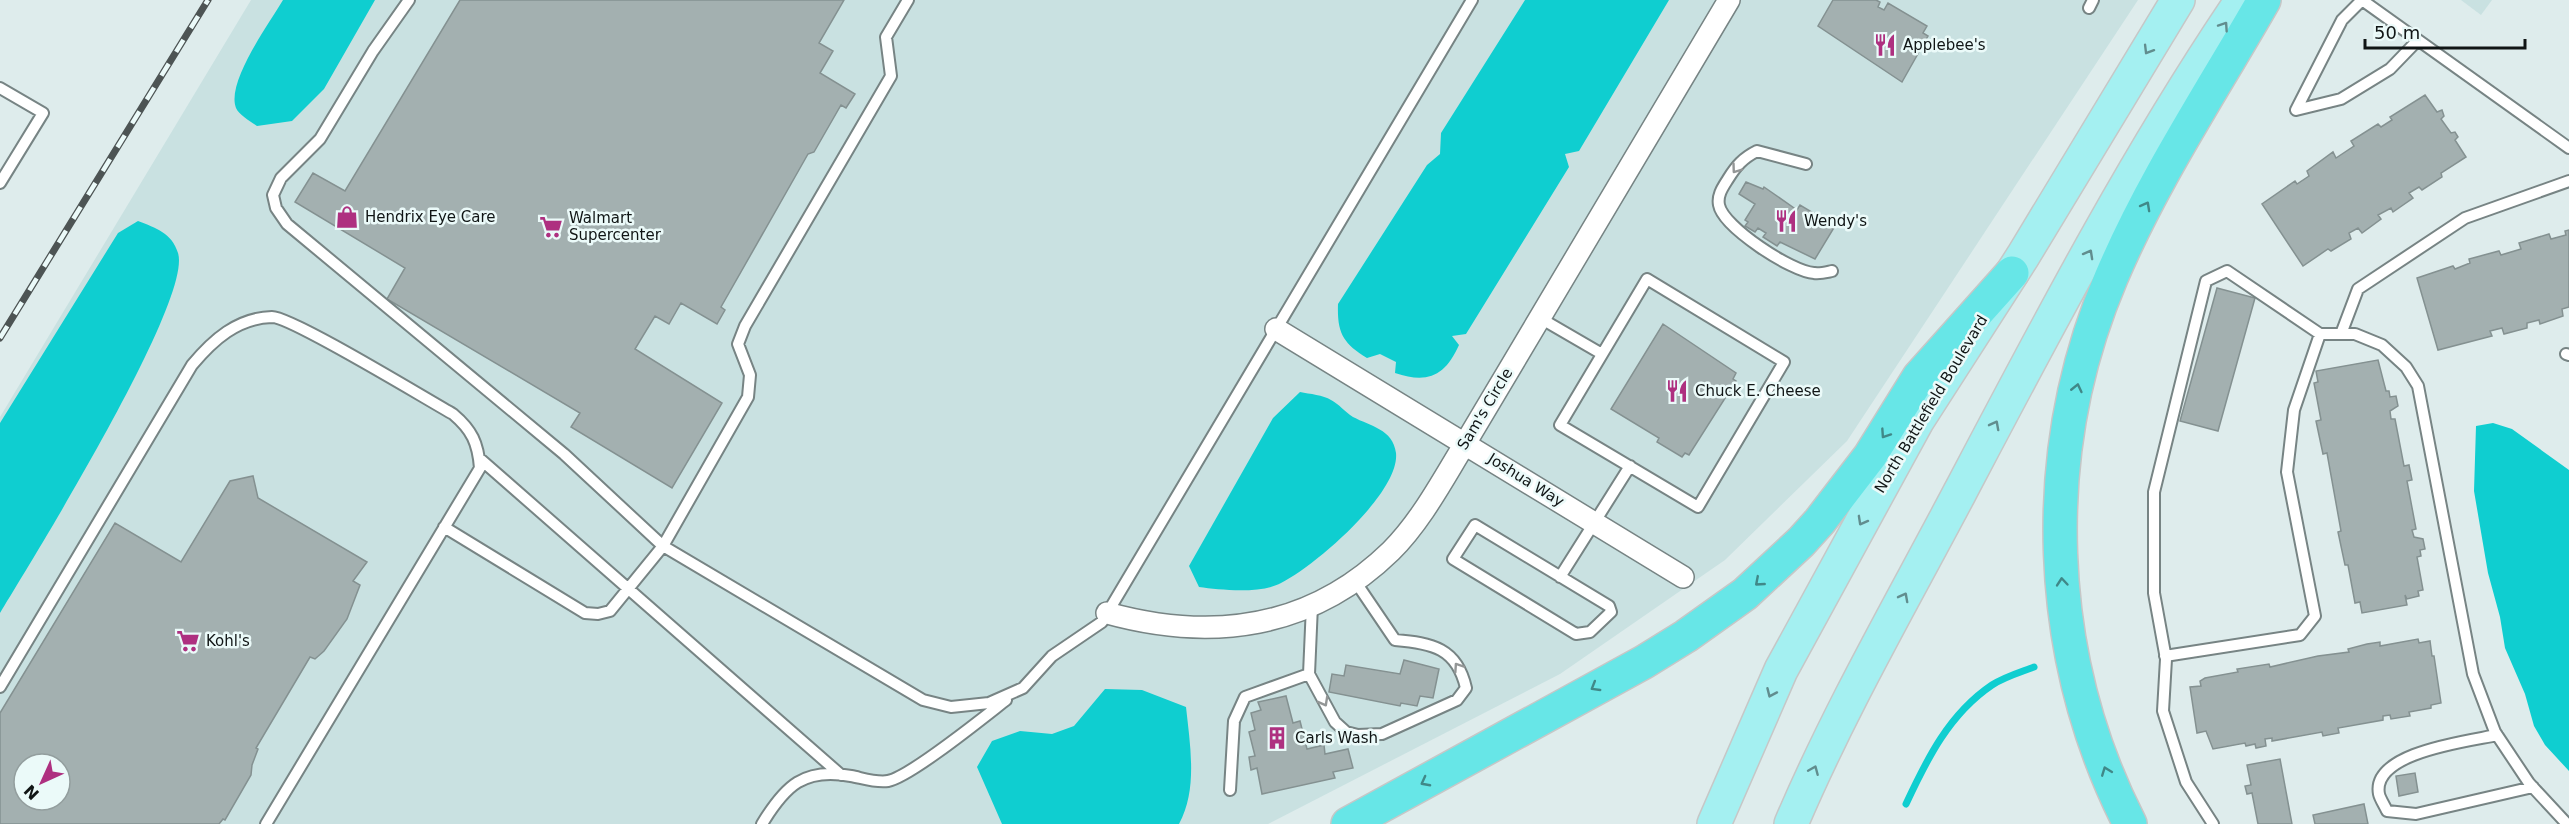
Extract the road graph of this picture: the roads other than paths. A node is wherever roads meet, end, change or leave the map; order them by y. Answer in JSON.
{"nodes":[{"id":1,"x":410,"y":0,"type":"edge"},
{"id":2,"x":908,"y":0,"type":"edge"},
{"id":3,"x":1472,"y":0,"type":"edge"},
{"id":4,"x":1729,"y":0,"type":"edge"},
{"id":5,"x":2178,"y":0,"type":"edge"},
{"id":6,"x":2214,"y":0,"type":"edge"},
{"id":7,"x":2241,"y":0,"type":"edge"},
{"id":8,"x":2264,"y":0,"type":"edge"},
{"id":9,"x":2418,"y":40,"type":"junction"},
{"id":10,"x":0,"y":88,"type":"edge"},
{"id":11,"x":2569,"y":148,"type":"edge"},
{"id":12,"x":1806,"y":164,"type":"dead end"},
{"id":13,"x":2569,"y":181,"type":"edge"},
{"id":14,"x":0,"y":183,"type":"edge"},
{"id":15,"x":2128,"y":183,"type":"junction"},
{"id":16,"x":1832,"y":271,"type":"dead end"},
{"id":17,"x":2012,"y":273,"type":"junction"},
{"id":18,"x":1540,"y":318,"type":"junction"},
{"id":19,"x":1276,"y":329,"type":"junction"},
{"id":20,"x":2320,"y":334,"type":"junction"},
{"id":21,"x":2341,"y":334,"type":"junction"},
{"id":22,"x":1602,"y":354,"type":"junction"},
{"id":23,"x":1466,"y":442,"type":"junction"},
{"id":24,"x":479,"y":458,"type":"junction"},
{"id":25,"x":1630,"y":466,"type":"junction"},
{"id":26,"x":1596,"y":523,"type":"junction"},
{"id":27,"x":444,"y":528,"type":"junction"},
{"id":28,"x":663,"y":546,"type":"junction"},
{"id":29,"x":1560,"y":577,"type":"junction"},
{"id":30,"x":1683,"y":577,"type":"dead end"},
{"id":31,"x":1354,"y":581,"type":"junction"},
{"id":32,"x":628,"y":588,"type":"junction"},
{"id":33,"x":1312,"y":605,"type":"junction"},
{"id":34,"x":1107,"y":613,"type":"junction"},
{"id":35,"x":2165,"y":656,"type":"junction"},
{"id":36,"x":1309,"y":674,"type":"junction"},
{"id":37,"x":0,"y":687,"type":"edge"},
{"id":38,"x":1023,"y":688,"type":"junction"},
{"id":39,"x":2497,"y":735,"type":"junction"},
{"id":40,"x":842,"y":775,"type":"junction"},
{"id":41,"x":2533,"y":787,"type":"junction"},
{"id":42,"x":1230,"y":790,"type":"dead end"},
{"id":43,"x":266,"y":824,"type":"edge"},
{"id":44,"x":762,"y":824,"type":"edge"},
{"id":45,"x":1348,"y":824,"type":"edge"},
{"id":46,"x":1714,"y":824,"type":"edge"},
{"id":47,"x":1791,"y":824,"type":"edge"},
{"id":48,"x":2130,"y":824,"type":"edge"},
{"id":49,"x":2213,"y":824,"type":"edge"},
{"id":50,"x":2567,"y":824,"type":"edge"}],
"edges":[{"from":1,"to":28,"type":"lane"},
{"from":2,"to":28,"type":"lane"},
{"from":3,"to":19,"type":"lane"},
{"from":4,"to":18,"type":"street","name":"Sam's Circle"},
{"from":5,"to":17,"type":"main road","name":"North Battlefield Boulevard","one_way":true},
{"from":6,"to":15,"type":"main road"},
{"from":15,"to":7,"type":"main road","one_way":true},
{"from":48,"to":8,"type":"highway","one_way":true},
{"from":9,"to":9,"type":"lane"},
{"from":9,"to":11,"type":"lane"},
{"from":10,"to":14,"type":"lane"},
{"from":12,"to":16,"type":"lane","one_way":true},
{"from":13,"to":21,"type":"lane"},
{"from":47,"to":15,"type":"main road","one_way":true},
{"from":17,"to":45,"type":"highway","one_way":true},
{"from":17,"to":46,"type":"main road","name":"North Battlefield Boulevard","one_way":true},
{"from":18,"to":22,"type":"lane"},
{"from":18,"to":23,"type":"street","name":"Sam's Circle"},
{"from":19,"to":23,"type":"street","name":"Joshua Way"},
{"from":19,"to":34,"type":"lane"},
{"from":20,"to":21,"type":"lane"},
{"from":20,"to":35,"type":"lane"},
{"from":20,"to":35,"type":"lane"},
{"from":21,"to":39,"type":"lane"},
{"from":22,"to":25,"type":"lane"},
{"from":22,"to":25,"type":"lane"},
{"from":23,"to":26,"type":"street","name":"Joshua Way"},
{"from":23,"to":31,"type":"street","name":"Sam's Circle"},
{"from":24,"to":27,"type":"lane"},
{"from":24,"to":32,"type":"lane"},
{"from":24,"to":37,"type":"lane"},
{"from":25,"to":26,"type":"lane"},
{"from":26,"to":29,"type":"lane"},
{"from":26,"to":30,"type":"street","name":"Joshua Way"},
{"from":27,"to":32,"type":"lane"},
{"from":27,"to":43,"type":"lane"},
{"from":28,"to":32,"type":"lane"},
{"from":28,"to":38,"type":"lane"},
{"from":29,"to":29,"type":"lane"},
{"from":31,"to":33,"type":"street","name":"Sam's Circle"},
{"from":36,"to":31,"type":"lane","one_way":true},
{"from":32,"to":40,"type":"lane"},
{"from":33,"to":34,"type":"street","name":"Sam's Circle"},
{"from":33,"to":36,"type":"lane"},
{"from":34,"to":38,"type":"lane"},
{"from":35,"to":49,"type":"lane"},
{"from":36,"to":42,"type":"lane"},
{"from":38,"to":40,"type":"lane"},
{"from":39,"to":41,"type":"lane"},
{"from":39,"to":41,"type":"lane"},
{"from":40,"to":44,"type":"lane"},
{"from":41,"to":50,"type":"lane"}]}
